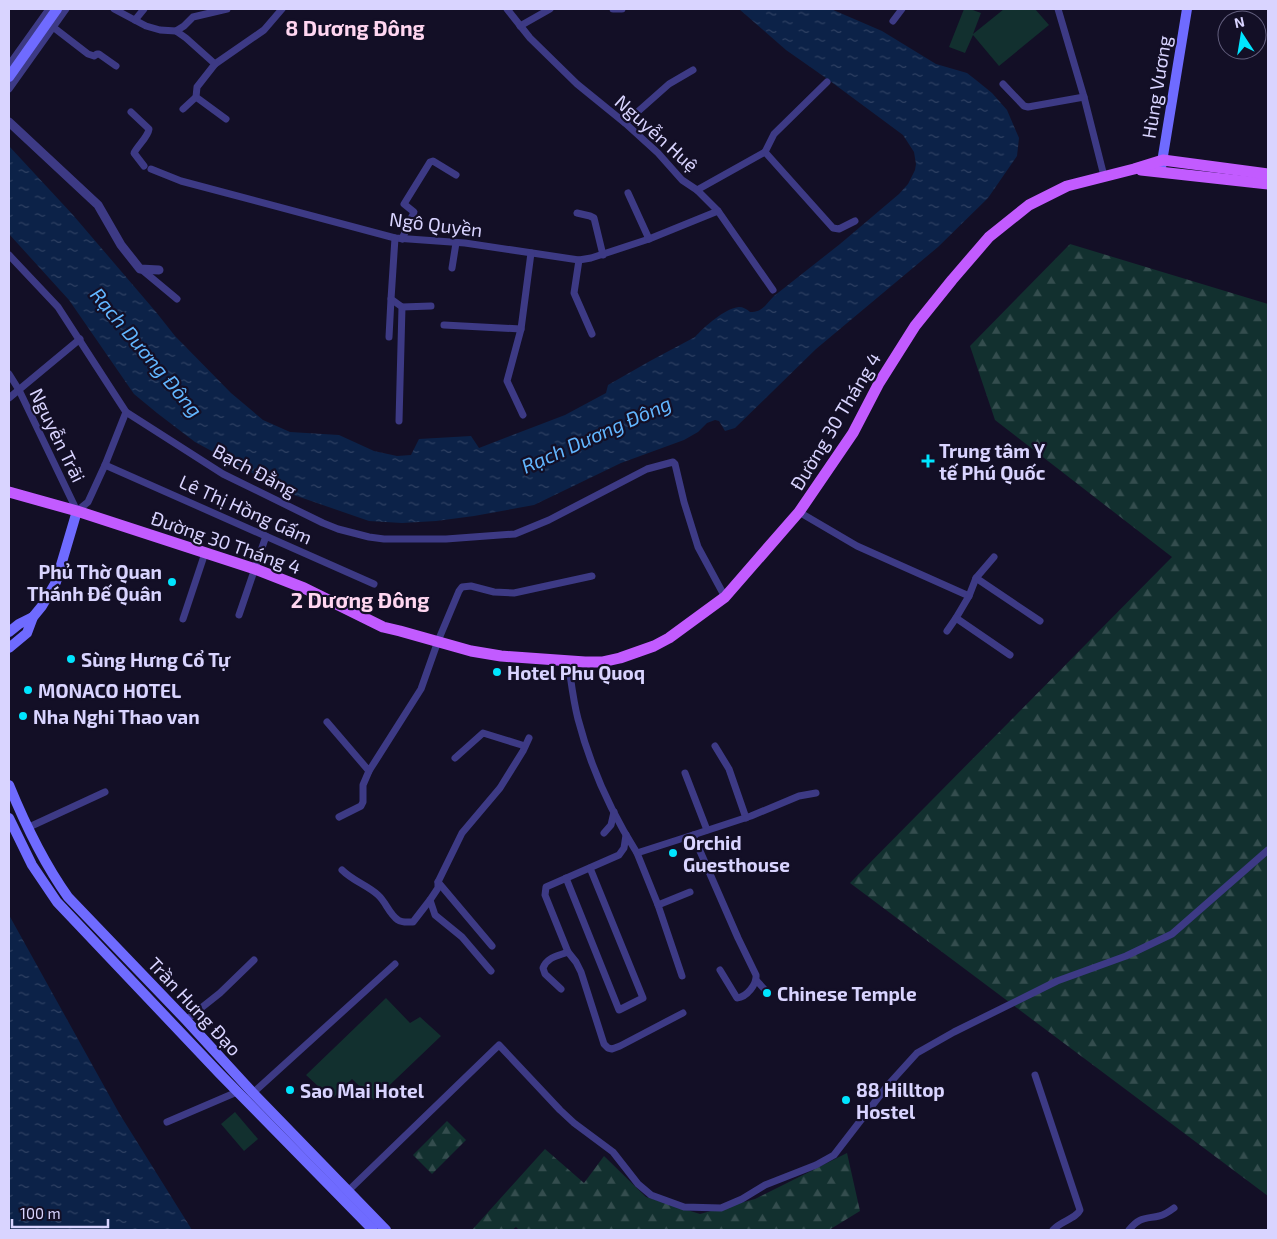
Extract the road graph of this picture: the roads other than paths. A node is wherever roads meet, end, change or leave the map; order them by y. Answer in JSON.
{"nodes":[{"id":1,"x":49,"y":9,"type":"edge"},
{"id":2,"x":57,"y":9,"type":"edge"},
{"id":3,"x":66,"y":9,"type":"edge"},
{"id":4,"x":114,"y":9,"type":"edge"},
{"id":5,"x":144,"y":9,"type":"edge"},
{"id":6,"x":227,"y":9,"type":"edge"},
{"id":7,"x":282,"y":9,"type":"edge"},
{"id":8,"x":507,"y":9,"type":"edge"},
{"id":9,"x":550,"y":9,"type":"edge"},
{"id":10,"x":613,"y":9,"type":"edge"},
{"id":11,"x":622,"y":9,"type":"edge"},
{"id":12,"x":902,"y":9,"type":"edge"},
{"id":13,"x":1058,"y":9,"type":"edge"},
{"id":14,"x":1187,"y":9,"type":"edge"},
{"id":15,"x":204,"y":11,"type":"edge"},
{"id":16,"x":135,"y":20,"type":"junction"},
{"id":17,"x":893,"y":21,"type":"dead end"},
{"id":18,"x":520,"y":26,"type":"junction"},
{"id":19,"x":53,"y":27,"type":"junction"},
{"id":20,"x":176,"y":31,"type":"junction"},
{"id":21,"x":215,"y":64,"type":"junction"},
{"id":22,"x":9,"y":65,"type":"edge"},
{"id":23,"x":116,"y":66,"type":"dead end"},
{"id":24,"x":693,"y":70,"type":"dead end"},
{"id":25,"x":9,"y":77,"type":"edge"},
{"id":26,"x":827,"y":82,"type":"dead end"},
{"id":27,"x":1003,"y":84,"type":"dead end"},
{"id":28,"x":9,"y":89,"type":"edge"},
{"id":29,"x":196,"y":97,"type":"junction"},
{"id":30,"x":1084,"y":97,"type":"junction"},
{"id":31,"x":183,"y":109,"type":"dead end"},
{"id":32,"x":131,"y":112,"type":"dead end"},
{"id":33,"x":226,"y":119,"type":"dead end"},
{"id":34,"x":9,"y":122,"type":"edge"},
{"id":35,"x":625,"y":123,"type":"junction"},
{"id":36,"x":764,"y":152,"type":"junction"},
{"id":37,"x":1162,"y":166,"type":"junction"},
{"id":38,"x":1268,"y":174,"type":"edge"},
{"id":39,"x":456,"y":175,"type":"dead end"},
{"id":40,"x":1104,"y":176,"type":"junction"},
{"id":41,"x":1246,"y":176,"type":"junction"},
{"id":42,"x":1268,"y":184,"type":"edge"},
{"id":43,"x":697,"y":190,"type":"junction"},
{"id":44,"x":628,"y":193,"type":"dead end"},
{"id":45,"x":718,"y":211,"type":"junction"},
{"id":46,"x":577,"y":213,"type":"dead end"},
{"id":47,"x":855,"y":220,"type":"dead end"},
{"id":48,"x":399,"y":239,"type":"junction"},
{"id":49,"x":649,"y":239,"type":"junction"},
{"id":50,"x":456,"y":243,"type":"junction"},
{"id":51,"x":531,"y":253,"type":"junction"},
{"id":52,"x":9,"y":254,"type":"edge"},
{"id":53,"x":603,"y":254,"type":"junction"},
{"id":54,"x":579,"y":260,"type":"junction"},
{"id":55,"x":16,"y":262,"type":"junction"},
{"id":56,"x":9,"y":268,"type":"edge"},
{"id":57,"x":452,"y":268,"type":"dead end"},
{"id":58,"x":140,"y":269,"type":"junction"},
{"id":59,"x":160,"y":270,"type":"dead end"},
{"id":60,"x":773,"y":290,"type":"dead end"},
{"id":61,"x":177,"y":299,"type":"dead end"},
{"id":62,"x":391,"y":299,"type":"junction"},
{"id":63,"x":402,"y":306,"type":"junction"},
{"id":64,"x":431,"y":306,"type":"dead end"},
{"id":65,"x":444,"y":325,"type":"dead end"},
{"id":66,"x":521,"y":329,"type":"junction"},
{"id":67,"x":592,"y":334,"type":"dead end"},
{"id":68,"x":389,"y":337,"type":"dead end"},
{"id":69,"x":80,"y":339,"type":"junction"},
{"id":70,"x":9,"y":374,"type":"edge"},
{"id":71,"x":18,"y":390,"type":"junction"},
{"id":72,"x":9,"y":398,"type":"edge"},
{"id":73,"x":126,"y":412,"type":"junction"},
{"id":74,"x":523,"y":416,"type":"dead end"},
{"id":75,"x":399,"y":422,"type":"dead end"},
{"id":76,"x":105,"y":465,"type":"junction"},
{"id":77,"x":9,"y":492,"type":"edge"},
{"id":78,"x":77,"y":511,"type":"junction"},
{"id":79,"x":799,"y":512,"type":"junction"},
{"id":80,"x":266,"y":536,"type":"junction"},
{"id":81,"x":205,"y":553,"type":"junction"},
{"id":82,"x":994,"y":557,"type":"dead end"},
{"id":83,"x":255,"y":569,"type":"junction"},
{"id":84,"x":592,"y":576,"type":"dead end"},
{"id":85,"x":976,"y":578,"type":"junction"},
{"id":86,"x":374,"y":584,"type":"dead end"},
{"id":87,"x":969,"y":596,"type":"junction"},
{"id":88,"x":725,"y":597,"type":"junction"},
{"id":89,"x":239,"y":615,"type":"dead end"},
{"id":90,"x":33,"y":618,"type":"junction"},
{"id":91,"x":956,"y":618,"type":"junction"},
{"id":92,"x":183,"y":620,"type":"dead end"},
{"id":93,"x":1040,"y":621,"type":"dead end"},
{"id":94,"x":947,"y":631,"type":"dead end"},
{"id":95,"x":9,"y":632,"type":"edge"},
{"id":96,"x":438,"y":641,"type":"junction"},
{"id":97,"x":9,"y":647,"type":"edge"},
{"id":98,"x":1010,"y":654,"type":"dead end"},
{"id":99,"x":568,"y":661,"type":"junction"},
{"id":100,"x":327,"y":722,"type":"dead end"},
{"id":101,"x":529,"y":738,"type":"dead end"},
{"id":102,"x":525,"y":746,"type":"junction"},
{"id":103,"x":715,"y":746,"type":"dead end"},
{"id":104,"x":455,"y":758,"type":"dead end"},
{"id":105,"x":369,"y":771,"type":"junction"},
{"id":106,"x":685,"y":773,"type":"dead end"},
{"id":107,"x":9,"y":785,"type":"edge"},
{"id":108,"x":105,"y":792,"type":"dead end"},
{"id":109,"x":816,"y":792,"type":"dead end"},
{"id":110,"x":614,"y":811,"type":"junction"},
{"id":111,"x":9,"y":818,"type":"edge"},
{"id":112,"x":339,"y":818,"type":"dead end"},
{"id":113,"x":746,"y":818,"type":"junction"},
{"id":114,"x":707,"y":830,"type":"junction"},
{"id":115,"x":28,"y":831,"type":"junction"},
{"id":116,"x":604,"y":833,"type":"dead end"},
{"id":117,"x":626,"y":835,"type":"junction"},
{"id":118,"x":692,"y":835,"type":"junction"},
{"id":119,"x":18,"y":839,"type":"junction"},
{"id":120,"x":1268,"y":850,"type":"edge"},
{"id":121,"x":637,"y":853,"type":"junction"},
{"id":122,"x":590,"y":868,"type":"junction"},
{"id":123,"x":342,"y":870,"type":"dead end"},
{"id":124,"x":566,"y":878,"type":"junction"},
{"id":125,"x":438,"y":882,"type":"junction"},
{"id":126,"x":690,"y":892,"type":"dead end"},
{"id":127,"x":430,"y":900,"type":"junction"},
{"id":128,"x":658,"y":905,"type":"junction"},
{"id":129,"x":492,"y":946,"type":"dead end"},
{"id":130,"x":568,"y":952,"type":"junction"},
{"id":131,"x":254,"y":960,"type":"dead end"},
{"id":132,"x":395,"y":964,"type":"dead end"},
{"id":133,"x":720,"y":970,"type":"dead end"},
{"id":134,"x":491,"y":971,"type":"dead end"},
{"id":135,"x":682,"y":976,"type":"dead end"},
{"id":136,"x":756,"y":980,"type":"junction"},
{"id":137,"x":561,"y":989,"type":"dead end"},
{"id":138,"x":766,"y":990,"type":"dead end"},
{"id":139,"x":683,"y":1013,"type":"dead end"},
{"id":140,"x":186,"y":1020,"type":"junction"},
{"id":141,"x":177,"y":1028,"type":"junction"},
{"id":142,"x":1036,"y":1075,"type":"dead end"},
{"id":143,"x":242,"y":1089,"type":"junction"},
{"id":144,"x":253,"y":1093,"type":"junction"},
{"id":145,"x":167,"y":1122,"type":"dead end"},
{"id":146,"x":348,"y":1191,"type":"junction"},
{"id":147,"x":1174,"y":1208,"type":"dead end"},
{"id":148,"x":373,"y":1230,"type":"edge"},
{"id":149,"x":386,"y":1230,"type":"edge"},
{"id":150,"x":1053,"y":1230,"type":"edge"},
{"id":151,"x":1129,"y":1230,"type":"edge"}],
"edges":[{"from":1,"to":22,"type":"street"},
{"from":2,"to":25,"type":"main road"},
{"from":3,"to":19,"type":"street"},
{"from":4,"to":16,"type":"street"},
{"from":5,"to":16,"type":"street"},
{"from":6,"to":15,"type":"street"},
{"from":7,"to":21,"type":"street"},
{"from":8,"to":18,"type":"street","name":"Nguyễn Huệ"},
{"from":9,"to":18,"type":"street"},
{"from":10,"to":11,"type":"street"},
{"from":12,"to":17,"type":"street"},
{"from":13,"to":30,"type":"street"},
{"from":14,"to":37,"type":"main road","name":"Hùng Vương"},
{"from":15,"to":20,"type":"street"},
{"from":16,"to":20,"type":"street"},
{"from":18,"to":35,"type":"street","name":"Nguyễn Huệ"},
{"from":19,"to":23,"type":"street"},
{"from":19,"to":28,"type":"street"},
{"from":20,"to":21,"type":"street"},
{"from":21,"to":29,"type":"street"},
{"from":24,"to":35,"type":"street"},
{"from":26,"to":36,"type":"street"},
{"from":27,"to":30,"type":"street"},
{"from":29,"to":31,"type":"street"},
{"from":29,"to":33,"type":"street"},
{"from":30,"to":40,"type":"street"},
{"from":32,"to":48,"type":"street","name":"Ngô Quyền"},
{"from":34,"to":58,"type":"street"},
{"from":35,"to":43,"type":"street","name":"Nguyễn Huệ"},
{"from":36,"to":43,"type":"street"},
{"from":36,"to":47,"type":"street"},
{"from":37,"to":40,"type":"main road","name":"Đường 30 Tháng 4"},
{"from":37,"to":41,"type":"main road","name":"Đường 30 Tháng 4"},
{"from":38,"to":41,"type":"main road","name":"Đường 30 Tháng 4"},
{"from":39,"to":48,"type":"street"},
{"from":40,"to":79,"type":"main road","name":"Đường 30 Tháng 4"},
{"from":41,"to":42,"type":"main road","name":"Đường 30 Tháng 4"},
{"from":43,"to":45,"type":"street","name":"Nguyễn Huệ"},
{"from":44,"to":49,"type":"street"},
{"from":45,"to":49,"type":"street","name":"Ngô Quyền"},
{"from":45,"to":60,"type":"street","name":"Nguyễn Huệ"},
{"from":46,"to":53,"type":"street"},
{"from":48,"to":50,"type":"street","name":"Ngô Quyền"},
{"from":48,"to":62,"type":"street"},
{"from":49,"to":53,"type":"street","name":"Ngô Quyền"},
{"from":50,"to":51,"type":"street","name":"Ngô Quyền"},
{"from":50,"to":57,"type":"street"},
{"from":51,"to":54,"type":"street","name":"Ngô Quyền"},
{"from":51,"to":66,"type":"street"},
{"from":52,"to":55,"type":"street","name":"Bạch Đằng"},
{"from":53,"to":54,"type":"street","name":"Ngô Quyền"},
{"from":54,"to":67,"type":"street"},
{"from":55,"to":56,"type":"street"},
{"from":55,"to":69,"type":"street","name":"Bạch Đằng"},
{"from":58,"to":59,"type":"street"},
{"from":58,"to":61,"type":"street"},
{"from":62,"to":63,"type":"street"},
{"from":62,"to":68,"type":"street"},
{"from":63,"to":64,"type":"street"},
{"from":63,"to":75,"type":"street"},
{"from":65,"to":66,"type":"street"},
{"from":66,"to":74,"type":"street"},
{"from":69,"to":71,"type":"street"},
{"from":69,"to":73,"type":"street","name":"Bạch Đằng"},
{"from":70,"to":71,"type":"street","name":"Nguyễn Trãi"},
{"from":71,"to":72,"type":"street"},
{"from":71,"to":78,"type":"street","name":"Nguyễn Trãi"},
{"from":73,"to":76,"type":"street"},
{"from":73,"to":88,"type":"street","name":"Bạch Đằng"},
{"from":76,"to":78,"type":"street"},
{"from":76,"to":80,"type":"street","name":"Lê Thị Hồng Gấm"},
{"from":77,"to":78,"type":"main road","name":"Đường 30 Tháng 4"},
{"from":78,"to":81,"type":"main road","name":"Đường 30 Tháng 4"},
{"from":78,"to":90,"type":"main road"},
{"from":79,"to":87,"type":"street"},
{"from":79,"to":88,"type":"main road","name":"Đường 30 Tháng 4"},
{"from":80,"to":83,"type":"street"},
{"from":80,"to":86,"type":"street","name":"Lê Thị Hồng Gấm"},
{"from":81,"to":83,"type":"main road","name":"Đường 30 Tháng 4"},
{"from":81,"to":92,"type":"street"},
{"from":82,"to":85,"type":"street"},
{"from":83,"to":89,"type":"street"},
{"from":83,"to":96,"type":"main road","name":"Đường 30 Tháng 4"},
{"from":84,"to":96,"type":"street"},
{"from":85,"to":87,"type":"street"},
{"from":85,"to":93,"type":"street"},
{"from":87,"to":91,"type":"street"},
{"from":88,"to":99,"type":"main road","name":"Đường 30 Tháng 4"},
{"from":90,"to":95,"type":"main road"},
{"from":90,"to":97,"type":"main road"},
{"from":91,"to":94,"type":"street"},
{"from":91,"to":98,"type":"street"},
{"from":96,"to":99,"type":"main road","name":"Đường 30 Tháng 4"},
{"from":96,"to":105,"type":"street"},
{"from":99,"to":110,"type":"street"},
{"from":100,"to":105,"type":"street"},
{"from":101,"to":102,"type":"street"},
{"from":102,"to":104,"type":"street"},
{"from":102,"to":125,"type":"street"},
{"from":103,"to":113,"type":"street"},
{"from":105,"to":112,"type":"street"},
{"from":106,"to":114,"type":"street"},
{"from":107,"to":115,"type":"main road","name":"Trần Hưng Đạo"},
{"from":108,"to":115,"type":"street"},
{"from":109,"to":113,"type":"street"},
{"from":110,"to":116,"type":"street"},
{"from":110,"to":117,"type":"street"},
{"from":111,"to":119,"type":"main road","name":"Trần Hưng Đạo"},
{"from":113,"to":114,"type":"street"},
{"from":114,"to":118,"type":"street"},
{"from":115,"to":119,"type":"main road"},
{"from":115,"to":140,"type":"main road","name":"Trần Hưng Đạo"},
{"from":117,"to":121,"type":"street"},
{"from":117,"to":122,"type":"street"},
{"from":118,"to":121,"type":"street"},
{"from":118,"to":136,"type":"street"},
{"from":119,"to":141,"type":"main road","name":"Trần Hưng Đạo"},
{"from":120,"to":146,"type":"street"},
{"from":121,"to":128,"type":"street"},
{"from":122,"to":124,"type":"street"},
{"from":122,"to":124,"type":"street"},
{"from":123,"to":127,"type":"street"},
{"from":124,"to":130,"type":"street"},
{"from":125,"to":127,"type":"street"},
{"from":125,"to":129,"type":"street"},
{"from":126,"to":128,"type":"street"},
{"from":127,"to":134,"type":"street"},
{"from":128,"to":135,"type":"street"},
{"from":130,"to":137,"type":"street"},
{"from":130,"to":139,"type":"street"},
{"from":131,"to":140,"type":"street"},
{"from":132,"to":144,"type":"street"},
{"from":133,"to":136,"type":"street"},
{"from":136,"to":138,"type":"street"},
{"from":140,"to":141,"type":"main road"},
{"from":140,"to":143,"type":"main road","name":"Trần Hưng Đạo"},
{"from":141,"to":143,"type":"main road","name":"Trần Hưng Đạo"},
{"from":142,"to":150,"type":"street"},
{"from":143,"to":144,"type":"main road","name":"Trần Hưng Đạo"},
{"from":143,"to":145,"type":"street"},
{"from":143,"to":148,"type":"main road","name":"Trần Hưng Đạo"},
{"from":144,"to":146,"type":"main road","name":"Trần Hưng Đạo"},
{"from":146,"to":149,"type":"main road","name":"Trần Hưng Đạo"},
{"from":147,"to":151,"type":"street"}]}
